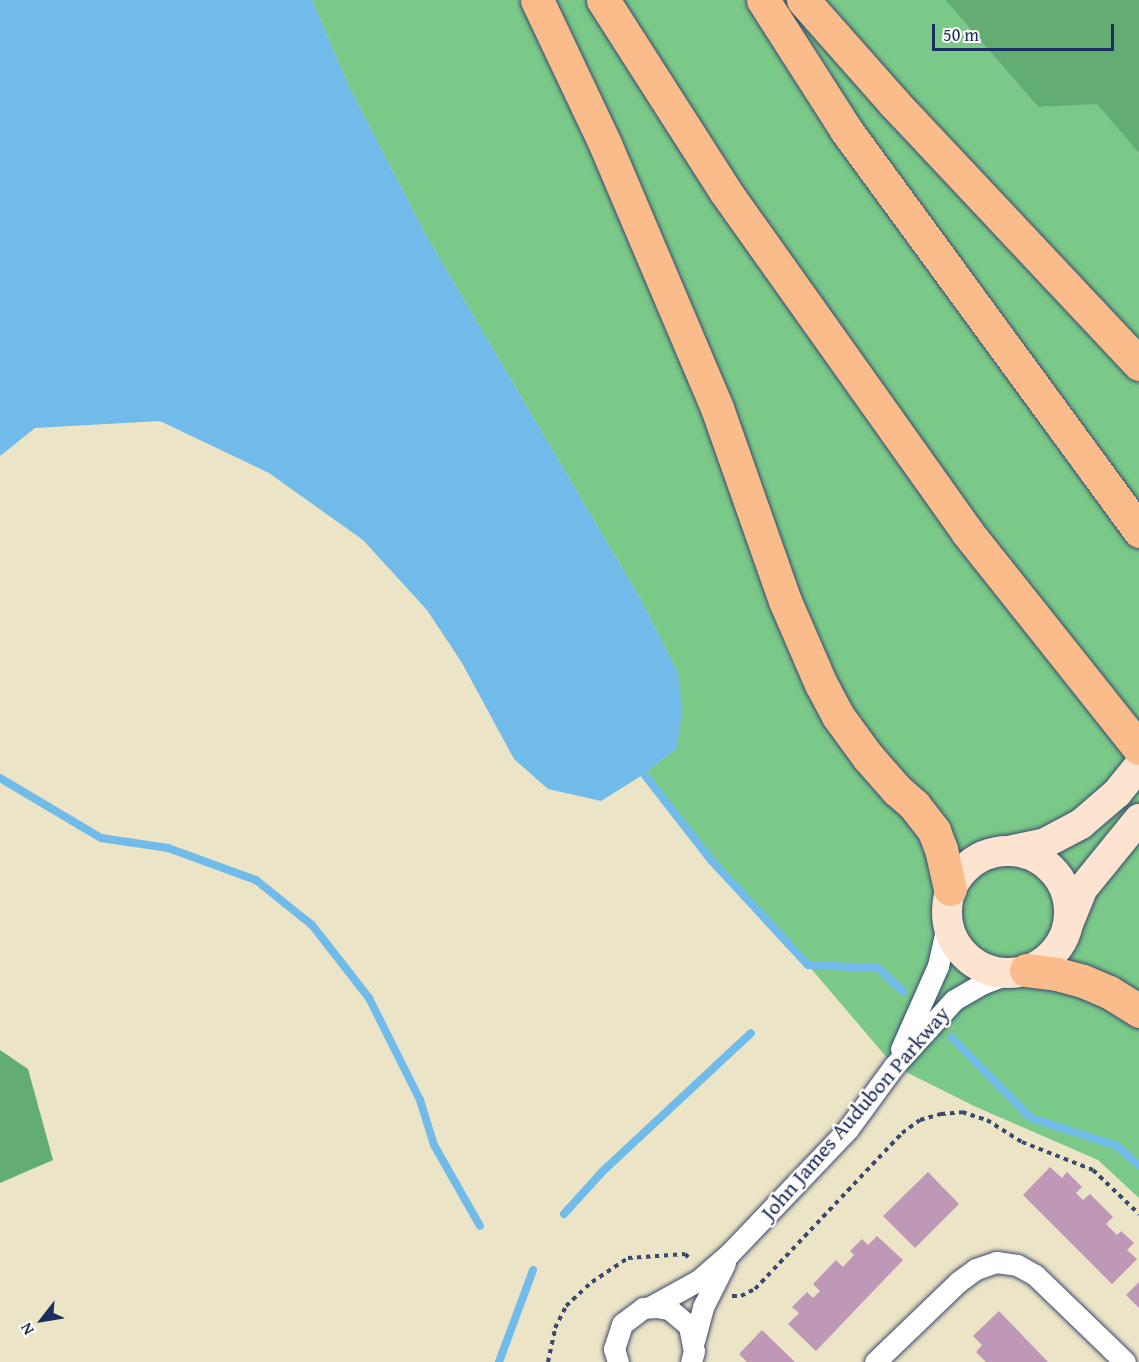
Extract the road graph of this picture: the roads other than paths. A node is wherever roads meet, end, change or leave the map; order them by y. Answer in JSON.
{"nodes":[{"id":1,"x":537,"y":0,"type":"edge"},
{"id":2,"x":603,"y":0,"type":"edge"},
{"id":3,"x":763,"y":0,"type":"edge"},
{"id":4,"x":803,"y":0,"type":"edge"},
{"id":5,"x":1139,"y":363,"type":"edge"},
{"id":6,"x":1139,"y":531,"type":"edge"},
{"id":7,"x":1139,"y":748,"type":"edge"},
{"id":8,"x":1139,"y":766,"type":"edge"},
{"id":9,"x":1139,"y":819,"type":"edge"},
{"id":10,"x":1013,"y":850,"type":"junction"},
{"id":11,"x":950,"y":889,"type":"junction"},
{"id":12,"x":948,"y":921,"type":"junction"},
{"id":13,"x":1069,"y":922,"type":"junction"},
{"id":14,"x":1018,"y":972,"type":"junction"},
{"id":15,"x":1139,"y":1011,"type":"edge"},
{"id":16,"x":894,"y":1066,"type":"junction"},
{"id":17,"x":710,"y":1279,"type":"junction"},
{"id":18,"x":650,"y":1307,"type":"junction"},
{"id":19,"x":694,"y":1354,"type":"edge"},
{"id":20,"x":614,"y":1358,"type":"edge"},
{"id":21,"x":875,"y":1362,"type":"edge"},
{"id":22,"x":1125,"y":1362,"type":"edge"}],
"edges":[{"from":1,"to":11,"type":"highway"},
{"from":2,"to":7,"type":"highway"},
{"from":3,"to":6,"type":"highway"},
{"from":4,"to":5,"type":"highway"},
{"from":8,"to":10,"type":"main road"},
{"from":9,"to":13,"type":"main road"},
{"from":10,"to":11,"type":"main road"},
{"from":10,"to":13,"type":"main road"},
{"from":11,"to":12,"type":"main road"},
{"from":12,"to":14,"type":"main road"},
{"from":12,"to":16,"type":"street"},
{"from":13,"to":14,"type":"main road"},
{"from":14,"to":15,"type":"highway"},
{"from":14,"to":16,"type":"street","name":"John James Audubon Parkway"},
{"from":16,"to":17,"type":"street","name":"John James Audubon Parkway"},
{"from":17,"to":18,"type":"street","name":"John James Audubon Parkway"},
{"from":17,"to":19,"type":"street"},
{"from":18,"to":19,"type":"street"},
{"from":18,"to":20,"type":"street","name":"John James Audubon Parkway"},
{"from":21,"to":22,"type":"street"}]}
